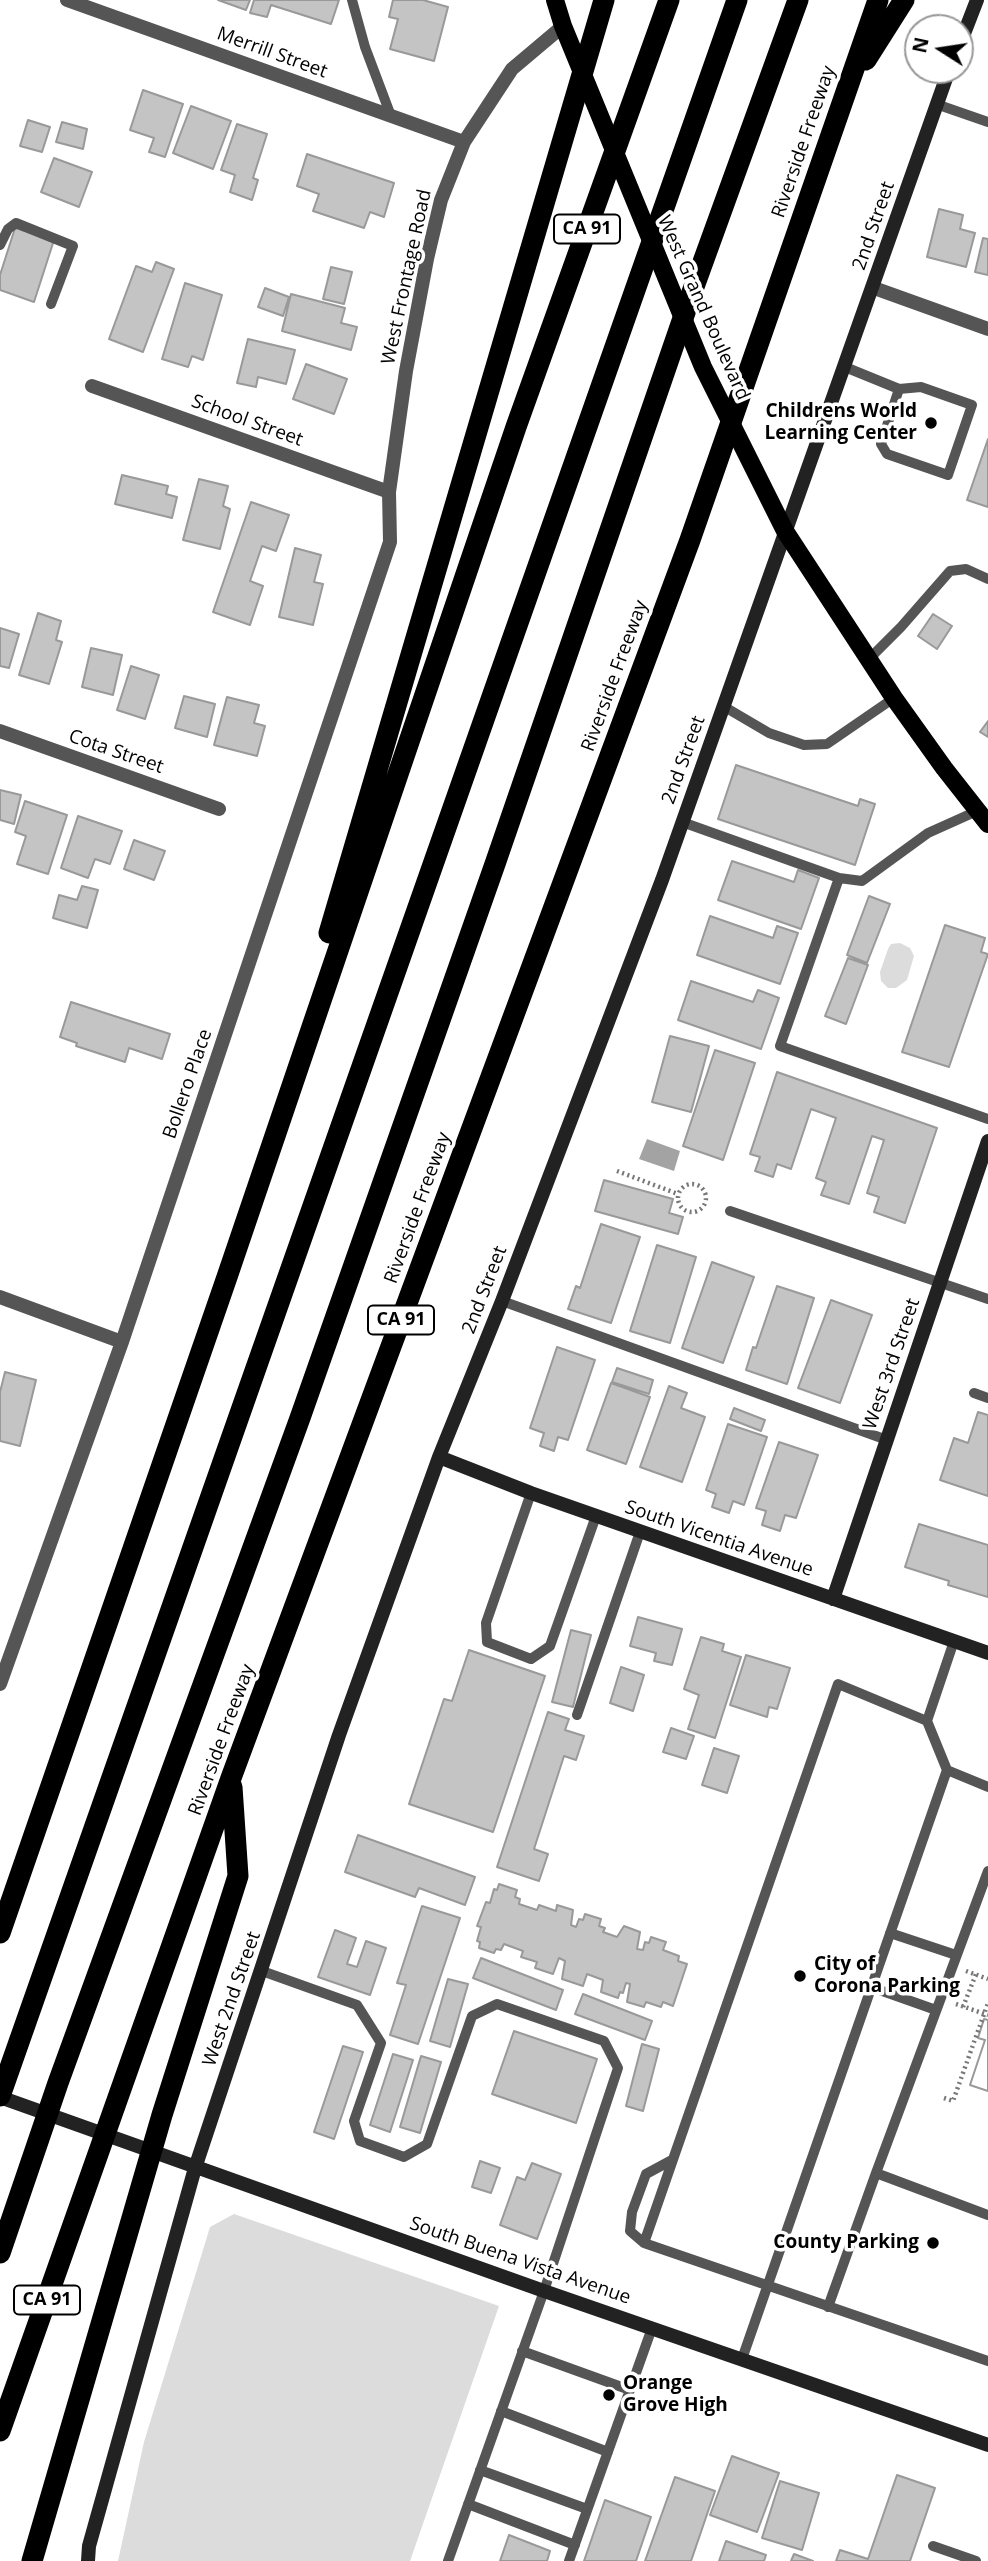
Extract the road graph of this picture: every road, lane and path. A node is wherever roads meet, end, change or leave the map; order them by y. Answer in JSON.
{"nodes":[{"id":1,"x":66,"y":0,"type":"edge"},
{"id":2,"x":352,"y":0,"type":"edge"},
{"id":3,"x":555,"y":0,"type":"edge"},
{"id":4,"x":604,"y":0,"type":"edge"},
{"id":5,"x":669,"y":0,"type":"edge"},
{"id":6,"x":737,"y":0,"type":"edge"},
{"id":7,"x":798,"y":0,"type":"edge"},
{"id":8,"x":878,"y":0,"type":"edge"},
{"id":9,"x":904,"y":0,"type":"edge"},
{"id":10,"x":563,"y":26,"type":"junction"},
{"id":11,"x":944,"y":84,"type":"edge"},
{"id":12,"x":845,"y":95,"type":"junction"},
{"id":13,"x":936,"y":104,"type":"junction"},
{"id":14,"x":391,"y":116,"type":"junction"},
{"id":15,"x":988,"y":122,"type":"edge"},
{"id":16,"x":464,"y":142,"type":"junction"},
{"id":17,"x":0,"y":245,"type":"edge"},
{"id":18,"x":874,"y":288,"type":"junction"},
{"id":19,"x":51,"y":304,"type":"dead end"},
{"id":20,"x":988,"y":329,"type":"edge"},
{"id":21,"x":845,"y":367,"type":"junction"},
{"id":22,"x":92,"y":386,"type":"dead end"},
{"id":23,"x":899,"y":389,"type":"junction"},
{"id":24,"x":389,"y":492,"type":"junction"},
{"id":25,"x":785,"y":531,"type":"junction"},
{"id":26,"x":988,"y":579,"type":"edge"},
{"id":27,"x":869,"y":659,"type":"junction"},
{"id":28,"x":894,"y":698,"type":"junction"},
{"id":29,"x":723,"y":706,"type":"junction"},
{"id":30,"x":0,"y":731,"type":"edge"},
{"id":31,"x":219,"y":809,"type":"dead end"},
{"id":32,"x":983,"y":817,"type":"edge"},
{"id":33,"x":682,"y":822,"type":"junction"},
{"id":34,"x":839,"y":878,"type":"junction"},
{"id":35,"x":988,"y":1119,"type":"edge"},
{"id":36,"x":988,"y":1141,"type":"edge"},
{"id":37,"x":617,"y":1171,"type":"dead end"},
{"id":38,"x":678,"y":1194,"type":"junction"},
{"id":39,"x":730,"y":1211,"type":"dead end"},
{"id":40,"x":227,"y":1277,"type":"junction"},
{"id":41,"x":941,"y":1282,"type":"junction"},
{"id":42,"x":0,"y":1297,"type":"edge"},
{"id":43,"x":988,"y":1299,"type":"edge"},
{"id":44,"x":502,"y":1301,"type":"junction"},
{"id":45,"x":122,"y":1342,"type":"junction"},
{"id":46,"x":974,"y":1393,"type":"dead end"},
{"id":47,"x":988,"y":1398,"type":"edge"},
{"id":48,"x":887,"y":1440,"type":"junction"},
{"id":49,"x":439,"y":1457,"type":"junction"},
{"id":50,"x":530,"y":1493,"type":"junction"},
{"id":51,"x":596,"y":1516,"type":"junction"},
{"id":52,"x":640,"y":1532,"type":"junction"},
{"id":53,"x":833,"y":1599,"type":"junction"},
{"id":54,"x":954,"y":1641,"type":"junction"},
{"id":55,"x":988,"y":1653,"type":"edge"},
{"id":56,"x":0,"y":1684,"type":"edge"},
{"id":57,"x":577,"y":1715,"type":"dead end"},
{"id":58,"x":927,"y":1721,"type":"junction"},
{"id":59,"x":947,"y":1770,"type":"junction"},
{"id":60,"x":232,"y":1778,"type":"junction"},
{"id":61,"x":988,"y":1787,"type":"edge"},
{"id":62,"x":988,"y":1871,"type":"edge"},
{"id":63,"x":0,"y":1933,"type":"edge"},
{"id":64,"x":890,"y":1933,"type":"junction"},
{"id":65,"x":956,"y":1955,"type":"junction"},
{"id":66,"x":262,"y":1971,"type":"junction"},
{"id":67,"x":988,"y":1979,"type":"edge"},
{"id":68,"x":872,"y":1987,"type":"junction"},
{"id":69,"x":988,"y":2003,"type":"edge"},
{"id":70,"x":936,"y":2010,"type":"junction"},
{"id":71,"x":986,"y":2014,"type":"edge"},
{"id":72,"x":0,"y":2096,"type":"edge"},
{"id":73,"x":944,"y":2098,"type":"dead end"},
{"id":74,"x":672,"y":2160,"type":"junction"},
{"id":75,"x":195,"y":2168,"type":"junction"},
{"id":76,"x":876,"y":2174,"type":"junction"},
{"id":77,"x":988,"y":2215,"type":"edge"},
{"id":78,"x":644,"y":2243,"type":"junction"},
{"id":79,"x":0,"y":2253,"type":"edge"},
{"id":80,"x":767,"y":2286,"type":"junction"},
{"id":81,"x":544,"y":2291,"type":"junction"},
{"id":82,"x":828,"y":2307,"type":"junction"},
{"id":83,"x":652,"y":2328,"type":"junction"},
{"id":84,"x":522,"y":2351,"type":"junction"},
{"id":85,"x":742,"y":2359,"type":"junction"},
{"id":86,"x":988,"y":2361,"type":"edge"},
{"id":87,"x":630,"y":2390,"type":"junction"},
{"id":88,"x":501,"y":2411,"type":"junction"},
{"id":89,"x":0,"y":2431,"type":"edge"},
{"id":90,"x":988,"y":2445,"type":"edge"},
{"id":91,"x":608,"y":2452,"type":"junction"},
{"id":92,"x":480,"y":2470,"type":"junction"},
{"id":93,"x":468,"y":2504,"type":"junction"},
{"id":94,"x":587,"y":2510,"type":"junction"},
{"id":95,"x":575,"y":2545,"type":"junction"},
{"id":96,"x":933,"y":2546,"type":"dead end"},
{"id":97,"x":32,"y":2561,"type":"edge"},
{"id":98,"x":88,"y":2561,"type":"edge"},
{"id":99,"x":448,"y":2561,"type":"edge"},
{"id":100,"x":569,"y":2561,"type":"edge"},
{"id":101,"x":976,"y":2561,"type":"edge"}],
"edges":[{"from":1,"to":14,"type":"street","name":"Merrill Street"},
{"from":2,"to":14,"type":"lane"},
{"from":3,"to":10,"type":"main road","name":"West Grand Boulevard"},
{"from":4,"to":40,"type":"highway"},
{"from":5,"to":40,"type":"highway","number":"CA 91"},
{"from":6,"to":72,"type":"highway"},
{"from":7,"to":79,"type":"highway"},
{"from":8,"to":12,"type":"highway","name":"Riverside Freeway","number":"CA 91"},
{"from":9,"to":12,"type":"highway"},
{"from":10,"to":16,"type":"street","name":"West Frontage Road"},
{"from":10,"to":25,"type":"main road","name":"West Grand Boulevard"},
{"from":11,"to":13,"type":"street","name":"2nd Street"},
{"from":12,"to":60,"type":"highway","name":"Riverside Freeway","number":"CA 91"},
{"from":13,"to":15,"type":"lane"},
{"from":13,"to":18,"type":"street","name":"2nd Street"},
{"from":14,"to":16,"type":"street","name":"Merrill Street"},
{"from":16,"to":24,"type":"street","name":"West Frontage Road"},
{"from":17,"to":19,"type":"lane"},
{"from":18,"to":20,"type":"street"},
{"from":18,"to":21,"type":"street","name":"2nd Street"},
{"from":21,"to":23,"type":"lane"},
{"from":21,"to":25,"type":"street","name":"2nd Street"},
{"from":22,"to":24,"type":"street","name":"School Street"},
{"from":23,"to":23,"type":"lane"},
{"from":24,"to":45,"type":"street","name":"Bollero Place"},
{"from":25,"to":27,"type":"main road","name":"West Grand Boulevard"},
{"from":25,"to":29,"type":"street","name":"2nd Street"},
{"from":26,"to":27,"type":"lane"},
{"from":27,"to":28,"type":"main road","name":"West Grand Boulevard"},
{"from":28,"to":29,"type":"lane"},
{"from":28,"to":32,"type":"main road","name":"West Grand Boulevard"},
{"from":29,"to":33,"type":"street","name":"2nd Street"},
{"from":30,"to":31,"type":"street","name":"Cota Street"},
{"from":32,"to":34,"type":"lane"},
{"from":33,"to":34,"type":"lane"},
{"from":33,"to":44,"type":"street","name":"2nd Street"},
{"from":34,"to":35,"type":"lane"},
{"from":36,"to":41,"type":"street","name":"West 3rd Street"},
{"from":37,"to":38,"type":"path"},
{"from":38,"to":38,"type":"path"},
{"from":39,"to":41,"type":"lane"},
{"from":40,"to":63,"type":"highway","number":"CA 91"},
{"from":41,"to":43,"type":"lane"},
{"from":41,"to":48,"type":"street","name":"West 3rd Street"},
{"from":42,"to":45,"type":"street"},
{"from":44,"to":48,"type":"lane"},
{"from":44,"to":49,"type":"street","name":"2nd Street"},
{"from":45,"to":56,"type":"street","name":"Bollero Place"},
{"from":46,"to":47,"type":"lane"},
{"from":48,"to":53,"type":"street","name":"West 3rd Street"},
{"from":49,"to":50,"type":"street","name":"South Vicentia Avenue"},
{"from":49,"to":66,"type":"street","name":"West 2nd Street"},
{"from":50,"to":51,"type":"street","name":"South Vicentia Avenue"},
{"from":50,"to":51,"type":"lane"},
{"from":51,"to":52,"type":"street","name":"South Vicentia Avenue"},
{"from":52,"to":53,"type":"street","name":"South Vicentia Avenue"},
{"from":52,"to":57,"type":"lane"},
{"from":53,"to":54,"type":"street","name":"South Vicentia Avenue"},
{"from":54,"to":55,"type":"street","name":"South Vicentia Avenue"},
{"from":54,"to":58,"type":"lane"},
{"from":58,"to":59,"type":"lane"},
{"from":58,"to":74,"type":"lane"},
{"from":59,"to":61,"type":"lane"},
{"from":59,"to":64,"type":"lane"},
{"from":60,"to":89,"type":"highway","name":"Riverside Freeway","number":"CA 91"},
{"from":60,"to":97,"type":"highway"},
{"from":62,"to":65,"type":"lane"},
{"from":64,"to":65,"type":"lane"},
{"from":64,"to":68,"type":"lane"},
{"from":65,"to":70,"type":"lane"},
{"from":66,"to":75,"type":"street","name":"West 2nd Street"},
{"from":66,"to":81,"type":"lane"},
{"from":67,"to":71,"type":"path"},
{"from":68,"to":70,"type":"lane"},
{"from":68,"to":80,"type":"lane"},
{"from":69,"to":71,"type":"path"},
{"from":70,"to":76,"type":"lane"},
{"from":71,"to":73,"type":"path"},
{"from":72,"to":75,"type":"street","name":"South Buena Vista Avenue"},
{"from":74,"to":78,"type":"lane"},
{"from":74,"to":78,"type":"lane"},
{"from":75,"to":81,"type":"street","name":"South Buena Vista Avenue"},
{"from":75,"to":98,"type":"street","name":"West 2nd Street"},
{"from":76,"to":77,"type":"lane"},
{"from":76,"to":82,"type":"lane"},
{"from":78,"to":80,"type":"lane"},
{"from":80,"to":82,"type":"lane"},
{"from":80,"to":85,"type":"lane"},
{"from":81,"to":83,"type":"street","name":"South Buena Vista Avenue"},
{"from":81,"to":84,"type":"lane"},
{"from":82,"to":86,"type":"lane"},
{"from":83,"to":85,"type":"street","name":"South Buena Vista Avenue"},
{"from":83,"to":87,"type":"lane"},
{"from":84,"to":87,"type":"lane"},
{"from":84,"to":88,"type":"lane"},
{"from":85,"to":90,"type":"street","name":"South Buena Vista Avenue"},
{"from":87,"to":91,"type":"lane"},
{"from":88,"to":91,"type":"lane"},
{"from":88,"to":92,"type":"lane"},
{"from":91,"to":94,"type":"lane"},
{"from":92,"to":93,"type":"lane"},
{"from":92,"to":94,"type":"lane"},
{"from":93,"to":95,"type":"lane"},
{"from":93,"to":99,"type":"lane"},
{"from":94,"to":95,"type":"lane"},
{"from":95,"to":100,"type":"lane"},
{"from":96,"to":101,"type":"lane"}]}
